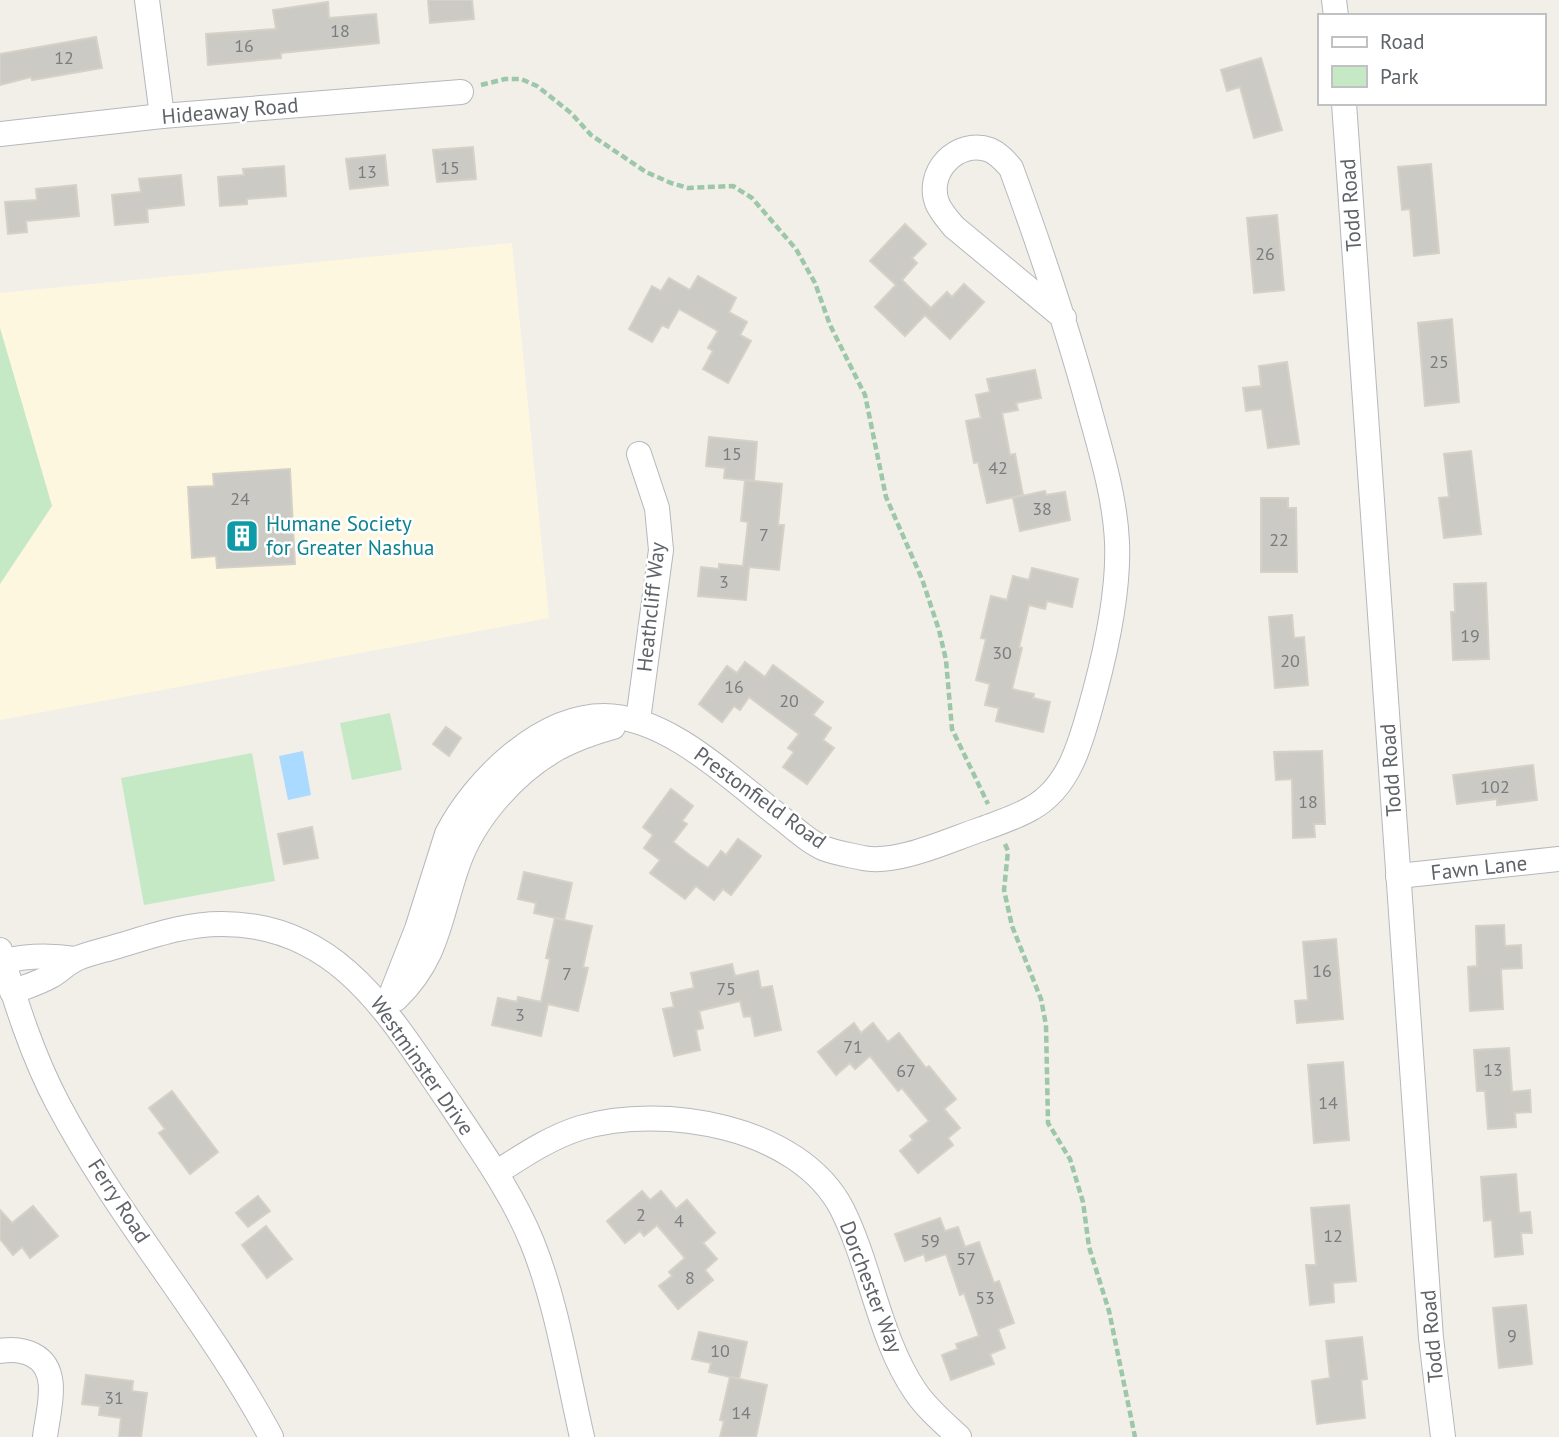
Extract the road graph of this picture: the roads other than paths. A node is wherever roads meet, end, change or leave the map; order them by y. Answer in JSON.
{"nodes":[{"id":1,"x":146,"y":0,"type":"edge"},
{"id":2,"x":461,"y":92,"type":"road end"},
{"id":3,"x":1344,"y":105,"type":"edge"},
{"id":4,"x":162,"y":116,"type":"junction"},
{"id":5,"x":0,"y":134,"type":"edge"},
{"id":6,"x":1064,"y":318,"type":"junction"},
{"id":7,"x":639,"y":454,"type":"dead end"},
{"id":8,"x":638,"y":720,"type":"junction"},
{"id":9,"x":1559,"y":859,"type":"edge"},
{"id":10,"x":1398,"y":876,"type":"junction"},
{"id":11,"x":2,"y":955,"type":"edge"},
{"id":12,"x":76,"y":959,"type":"junction"},
{"id":13,"x":12,"y":992,"type":"junction"},
{"id":14,"x":385,"y":1010,"type":"junction"},
{"id":15,"x":496,"y":1173,"type":"junction"},
{"id":16,"x":0,"y":1352,"type":"edge"},
{"id":17,"x":45,"y":1437,"type":"edge"},
{"id":18,"x":271,"y":1437,"type":"edge"},
{"id":19,"x":582,"y":1437,"type":"edge"},
{"id":20,"x":960,"y":1437,"type":"edge"},
{"id":21,"x":1443,"y":1437,"type":"edge"}],
"edges":[{"from":1,"to":4,"type":"street"},
{"from":2,"to":4,"type":"street","name":"Hideaway Road"},
{"from":3,"to":10,"type":"street","name":"Todd Road"},
{"from":4,"to":5,"type":"street","name":"Hideaway Road"},
{"from":6,"to":6,"type":"street","name":"Prestonfield Road"},
{"from":6,"to":8,"type":"street","name":"Prestonfield Road"},
{"from":7,"to":8,"type":"street","name":"Heathcliff Way"},
{"from":8,"to":14,"type":"street","name":"Prestonfield Road"},
{"from":9,"to":10,"type":"street","name":"Fawn Lane"},
{"from":10,"to":21,"type":"street","name":"Todd Road"},
{"from":11,"to":12,"type":"street","name":"Westminster Drive"},
{"from":11,"to":13,"type":"street","name":"Ferry Road"},
{"from":12,"to":13,"type":"street","name":"Westminster Drive"},
{"from":12,"to":14,"type":"street","name":"Westminster Drive"},
{"from":13,"to":18,"type":"street","name":"Ferry Road"},
{"from":14,"to":15,"type":"street","name":"Westminster Drive"},
{"from":15,"to":19,"type":"street","name":"Westminster Drive"},
{"from":15,"to":20,"type":"street","name":"Dorchester Way"},
{"from":16,"to":17,"type":"street"}]}
